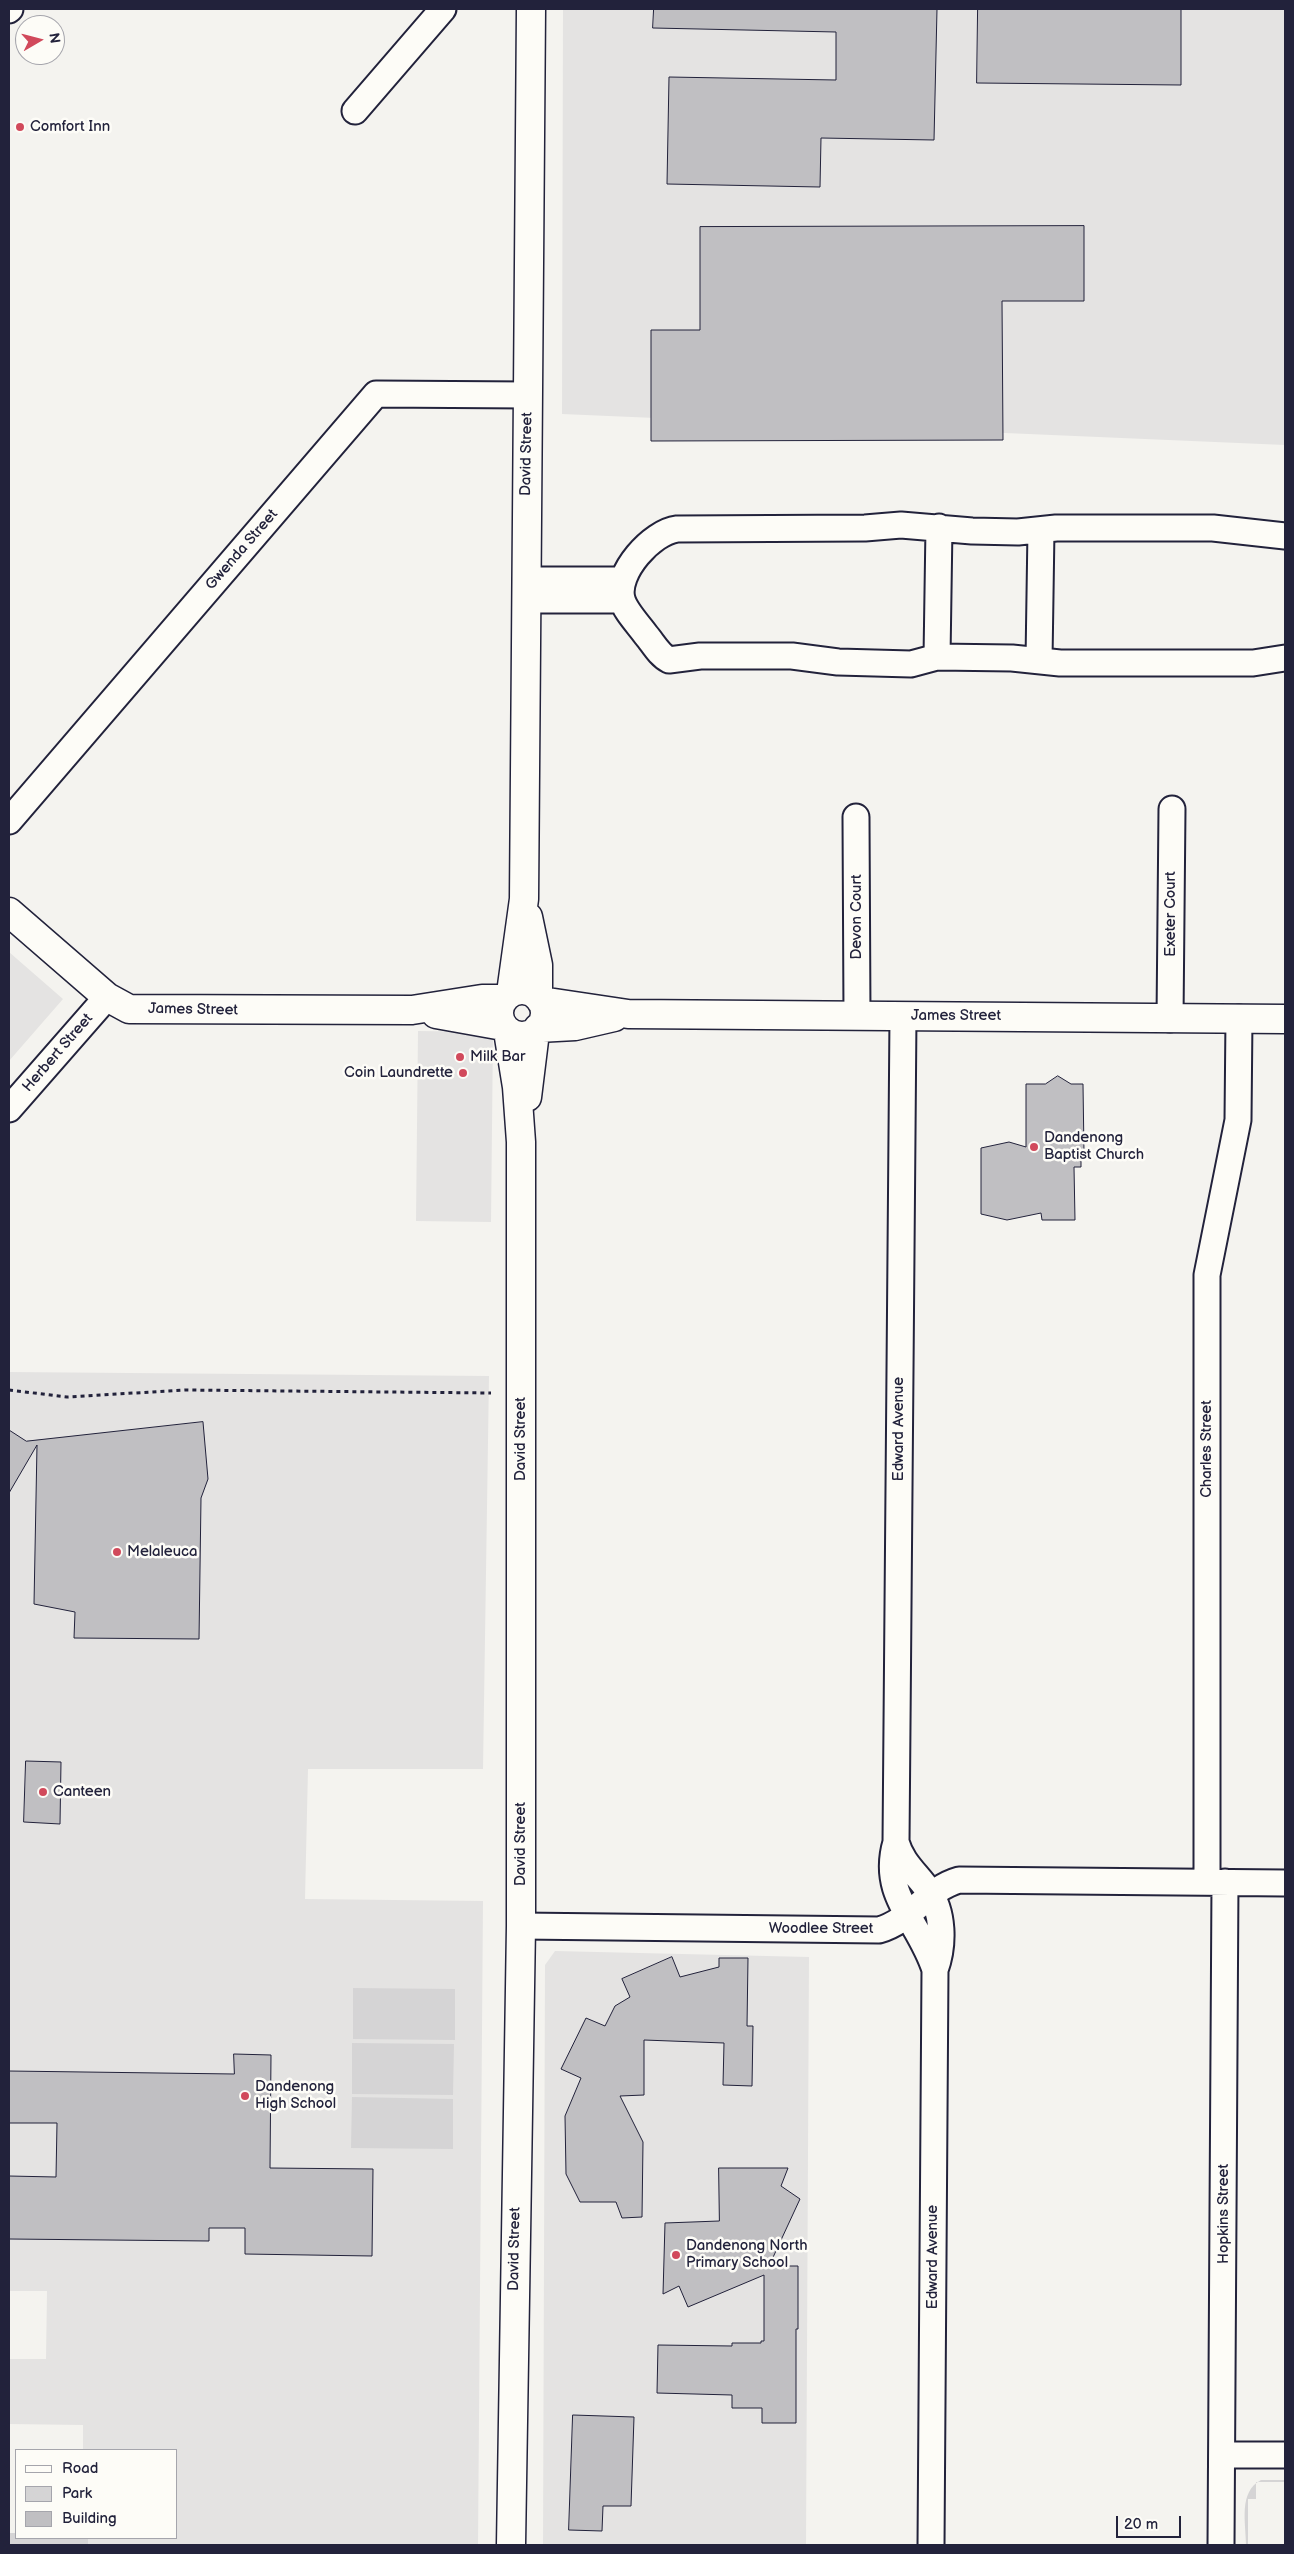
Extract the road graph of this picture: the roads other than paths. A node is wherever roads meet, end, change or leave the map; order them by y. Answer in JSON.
{"nodes":[{"id":1,"x":443,"y":9,"type":"edge"},
{"id":2,"x":531,"y":9,"type":"edge"},
{"id":3,"x":355,"y":111,"type":"dead end"},
{"id":4,"x":528,"y":395,"type":"junction"},
{"id":5,"x":939,"y":527,"type":"junction"},
{"id":6,"x":1041,"y":530,"type":"junction"},
{"id":7,"x":1285,"y":536,"type":"edge"},
{"id":8,"x":526,"y":590,"type":"junction"},
{"id":9,"x":622,"y":590,"type":"junction"},
{"id":10,"x":938,"y":657,"type":"junction"},
{"id":11,"x":1285,"y":658,"type":"edge"},
{"id":12,"x":1039,"y":660,"type":"junction"},
{"id":13,"x":1172,"y":809,"type":"dead end"},
{"id":14,"x":856,"y":817,"type":"dead end"},
{"id":15,"x":9,"y":821,"type":"edge"},
{"id":16,"x":524,"y":899,"type":"junction"},
{"id":17,"x":9,"y":912,"type":"edge"},
{"id":18,"x":507,"y":996,"type":"junction"},
{"id":19,"x":107,"y":997,"type":"junction"},
{"id":20,"x":540,"y":999,"type":"junction"},
{"id":21,"x":412,"y":1010,"type":"junction"},
{"id":22,"x":628,"y":1014,"type":"junction"},
{"id":23,"x":857,"y":1016,"type":"junction"},
{"id":24,"x":902,"y":1016,"type":"junction"},
{"id":25,"x":1239,"y":1018,"type":"junction"},
{"id":26,"x":1170,"y":1019,"type":"junction"},
{"id":27,"x":1285,"y":1019,"type":"edge"},
{"id":28,"x":506,"y":1028,"type":"junction"},
{"id":29,"x":537,"y":1030,"type":"junction"},
{"id":30,"x":9,"y":1109,"type":"edge"},
{"id":31,"x":521,"y":1142,"type":"junction"},
{"id":32,"x":896,"y":1842,"type":"junction"},
{"id":33,"x":1216,"y":1882,"type":"junction"},
{"id":34,"x":1285,"y":1882,"type":"edge"},
{"id":35,"x":931,"y":1894,"type":"junction"},
{"id":36,"x":908,"y":1914,"type":"junction"},
{"id":37,"x":520,"y":1926,"type":"junction"},
{"id":38,"x":936,"y":1970,"type":"junction"},
{"id":39,"x":1223,"y":2455,"type":"junction"},
{"id":40,"x":1285,"y":2455,"type":"edge"},
{"id":41,"x":511,"y":2545,"type":"edge"},
{"id":42,"x":931,"y":2545,"type":"edge"},
{"id":43,"x":1221,"y":2545,"type":"edge"}],
"edges":[{"from":1,"to":3,"type":"street"},
{"from":2,"to":4,"type":"main road","name":"David Street"},
{"from":4,"to":8,"type":"main road","name":"David Street"},
{"from":4,"to":15,"type":"street","name":"Gwenda Street"},
{"from":5,"to":6,"type":"street"},
{"from":5,"to":9,"type":"street"},
{"from":5,"to":10,"type":"street"},
{"from":6,"to":7,"type":"street"},
{"from":6,"to":12,"type":"street"},
{"from":8,"to":9,"type":"street"},
{"from":8,"to":16,"type":"main road","name":"David Street"},
{"from":9,"to":10,"type":"street"},
{"from":10,"to":12,"type":"street"},
{"from":11,"to":12,"type":"street"},
{"from":13,"to":26,"type":"street","name":"Exeter Court"},
{"from":14,"to":23,"type":"street","name":"Devon Court"},
{"from":16,"to":18,"type":"main road","name":"David Street"},
{"from":16,"to":20,"type":"main road","name":"David Street"},
{"from":17,"to":19,"type":"main road","name":"James Street"},
{"from":18,"to":20,"type":"main road"},
{"from":18,"to":21,"type":"main road","name":"James Street"},
{"from":18,"to":28,"type":"main road"},
{"from":19,"to":21,"type":"main road","name":"James Street"},
{"from":19,"to":30,"type":"street","name":"Herbert Street"},
{"from":20,"to":22,"type":"main road","name":"James Street"},
{"from":20,"to":29,"type":"main road"},
{"from":21,"to":28,"type":"main road","name":"James Street"},
{"from":22,"to":23,"type":"main road","name":"James Street"},
{"from":22,"to":29,"type":"main road","name":"James Street"},
{"from":23,"to":24,"type":"main road","name":"James Street"},
{"from":24,"to":26,"type":"main road","name":"James Street"},
{"from":24,"to":32,"type":"street","name":"Edward Avenue"},
{"from":25,"to":26,"type":"main road","name":"James Street"},
{"from":25,"to":27,"type":"main road","name":"James Street"},
{"from":25,"to":33,"type":"street","name":"Charles Street"},
{"from":28,"to":29,"type":"main road"},
{"from":28,"to":31,"type":"main road","name":"David Street"},
{"from":29,"to":31,"type":"main road","name":"David Street"},
{"from":31,"to":37,"type":"main road","name":"David Street"},
{"from":32,"to":35,"type":"street","name":"Edward Avenue"},
{"from":32,"to":36,"type":"street","name":"Edward Avenue"},
{"from":33,"to":34,"type":"street","name":"Woodlee Street"},
{"from":33,"to":35,"type":"street","name":"Woodlee Street"},
{"from":33,"to":39,"type":"street","name":"Hopkins Street"},
{"from":35,"to":36,"type":"street","name":"Woodlee Street"},
{"from":35,"to":38,"type":"street","name":"Edward Avenue"},
{"from":36,"to":37,"type":"street","name":"Woodlee Street"},
{"from":36,"to":38,"type":"street","name":"Edward Avenue"},
{"from":37,"to":41,"type":"main road","name":"David Street"},
{"from":38,"to":42,"type":"street","name":"Edward Avenue"},
{"from":39,"to":40,"type":"street"},
{"from":39,"to":43,"type":"street","name":"Hopkins Street"}]}
